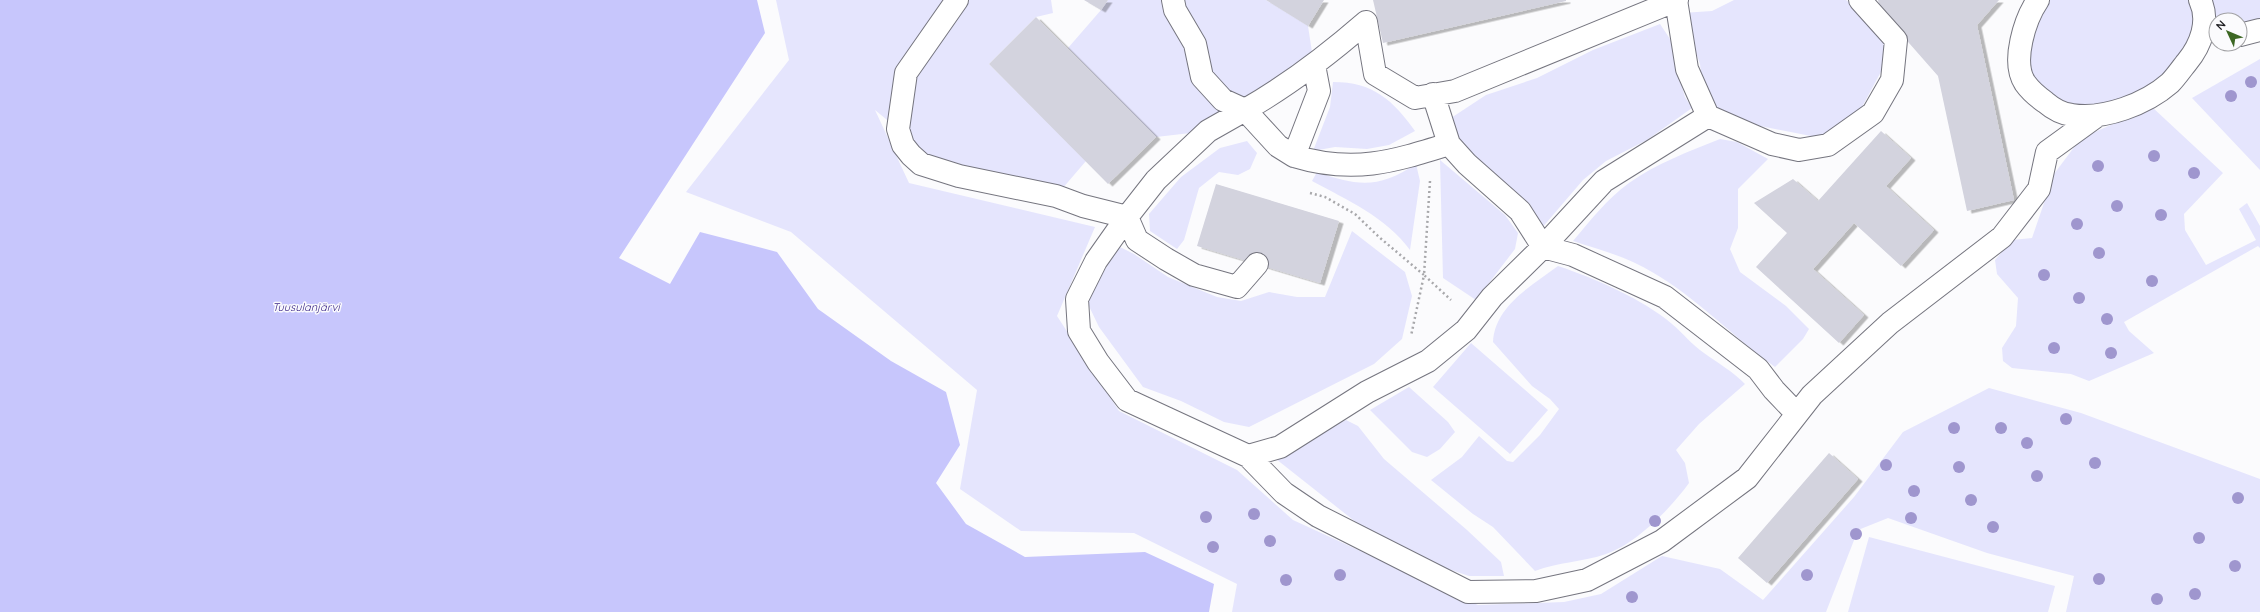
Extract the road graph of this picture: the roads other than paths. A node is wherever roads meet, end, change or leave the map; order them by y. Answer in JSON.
{"nodes":[{"id":1,"x":957,"y":0,"type":"edge"},
{"id":2,"x":1173,"y":0,"type":"edge"},
{"id":3,"x":1676,"y":0,"type":"edge"},
{"id":4,"x":1860,"y":0,"type":"edge"},
{"id":5,"x":2038,"y":0,"type":"edge"},
{"id":6,"x":2200,"y":0,"type":"edge"},
{"id":7,"x":2208,"y":26,"type":"edge"},
{"id":8,"x":2260,"y":30,"type":"edge"},
{"id":9,"x":2248,"y":33,"type":"edge"},
{"id":10,"x":2208,"y":34,"type":"edge"},
{"id":11,"x":1314,"y":65,"type":"junction"},
{"id":12,"x":1433,"y":94,"type":"junction"},
{"id":13,"x":1245,"y":110,"type":"junction"},
{"id":14,"x":2098,"y":115,"type":"junction"},
{"id":15,"x":1708,"y":116,"type":"junction"},
{"id":16,"x":1441,"y":147,"type":"junction"},
{"id":17,"x":1294,"y":156,"type":"junction"},
{"id":18,"x":1127,"y":217,"type":"junction"},
{"id":19,"x":1543,"y":247,"type":"junction"},
{"id":20,"x":1257,"y":264,"type":"dead end"},
{"id":21,"x":1797,"y":414,"type":"junction"},
{"id":22,"x":1248,"y":456,"type":"junction"}],
"edges":[{"from":1,"to":18,"type":"lane"},
{"from":2,"to":13,"type":"lane"},
{"from":3,"to":12,"type":"lane"},
{"from":3,"to":15,"type":"lane"},
{"from":4,"to":15,"type":"lane"},
{"from":5,"to":14,"type":"lane"},
{"from":6,"to":7,"type":"lane"},
{"from":8,"to":9,"type":"lane"},
{"from":10,"to":14,"type":"lane"},
{"from":11,"to":12,"type":"lane"},
{"from":11,"to":13,"type":"lane"},
{"from":11,"to":17,"type":"lane"},
{"from":12,"to":16,"type":"lane"},
{"from":13,"to":17,"type":"lane"},
{"from":13,"to":18,"type":"lane"},
{"from":14,"to":21,"type":"lane"},
{"from":15,"to":19,"type":"lane"},
{"from":16,"to":17,"type":"lane"},
{"from":16,"to":19,"type":"lane"},
{"from":18,"to":20,"type":"lane"},
{"from":18,"to":22,"type":"lane"},
{"from":19,"to":21,"type":"lane"},
{"from":19,"to":22,"type":"lane"},
{"from":21,"to":22,"type":"lane"}]}
